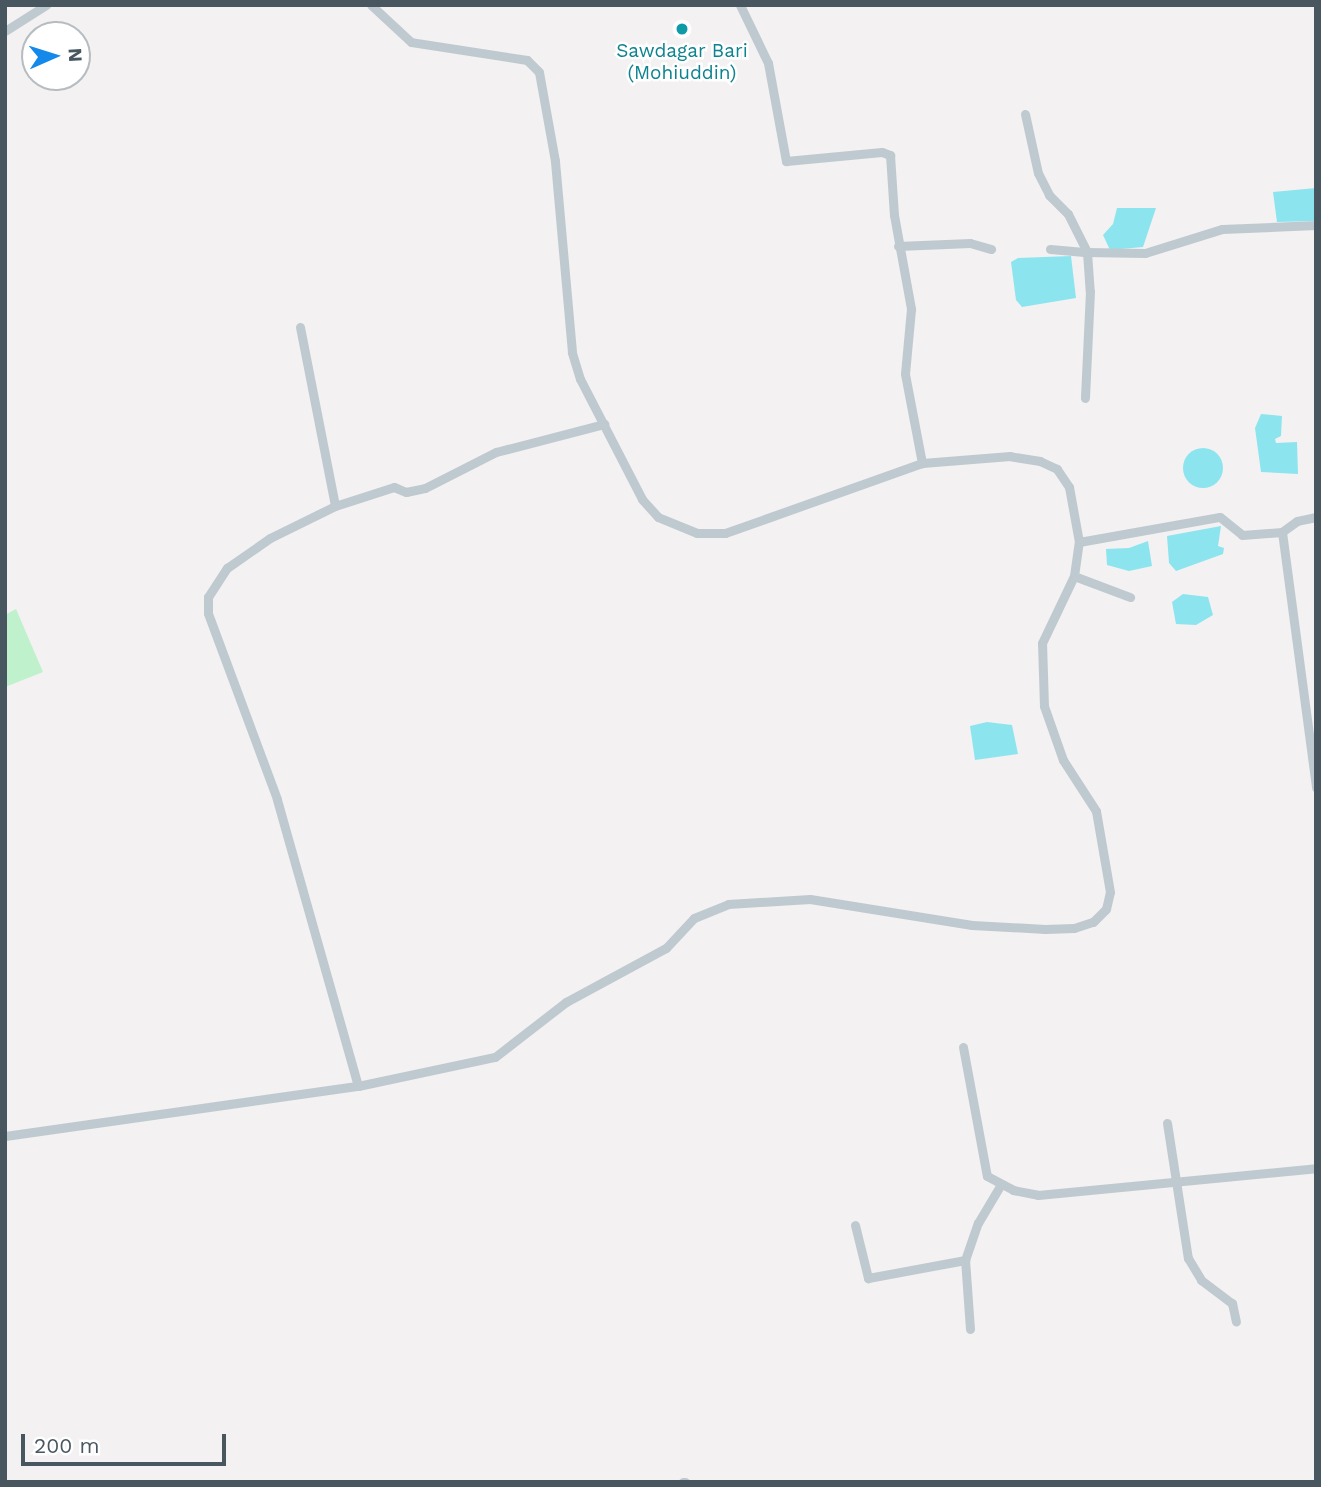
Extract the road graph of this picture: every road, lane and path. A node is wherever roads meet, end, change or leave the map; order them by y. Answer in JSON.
{"nodes":[{"id":1,"x":46,"y":5,"type":"edge"},
{"id":2,"x":371,"y":5,"type":"edge"},
{"id":3,"x":740,"y":5,"type":"edge"},
{"id":4,"x":5,"y":31,"type":"edge"},
{"id":5,"x":1025,"y":114,"type":"dead end"},
{"id":6,"x":1316,"y":225,"type":"edge"},
{"id":7,"x":898,"y":246,"type":"junction"},
{"id":8,"x":991,"y":249,"type":"dead end"},
{"id":9,"x":1050,"y":249,"type":"dead end"},
{"id":10,"x":1087,"y":252,"type":"junction"},
{"id":11,"x":300,"y":327,"type":"dead end"},
{"id":12,"x":1085,"y":398,"type":"dead end"},
{"id":13,"x":604,"y":425,"type":"junction"},
{"id":14,"x":922,"y":463,"type":"junction"},
{"id":15,"x":335,"y":506,"type":"junction"},
{"id":16,"x":1316,"y":517,"type":"edge"},
{"id":17,"x":1282,"y":532,"type":"junction"},
{"id":18,"x":1079,"y":542,"type":"junction"},
{"id":19,"x":1074,"y":576,"type":"junction"},
{"id":20,"x":1130,"y":597,"type":"dead end"},
{"id":21,"x":1316,"y":788,"type":"edge"},
{"id":22,"x":963,"y":1047,"type":"dead end"},
{"id":23,"x":358,"y":1086,"type":"junction"},
{"id":24,"x":1167,"y":1123,"type":"dead end"},
{"id":25,"x":5,"y":1136,"type":"edge"},
{"id":26,"x":1316,"y":1168,"type":"edge"},
{"id":27,"x":1178,"y":1181,"type":"junction"},
{"id":28,"x":1000,"y":1186,"type":"junction"},
{"id":29,"x":855,"y":1225,"type":"dead end"},
{"id":30,"x":964,"y":1260,"type":"junction"},
{"id":31,"x":1236,"y":1322,"type":"dead end"},
{"id":32,"x":970,"y":1329,"type":"dead end"}],
"edges":[{"from":1,"to":4,"type":"street"},
{"from":2,"to":13,"type":"street"},
{"from":3,"to":7,"type":"street"},
{"from":5,"to":10,"type":"street"},
{"from":6,"to":10,"type":"street"},
{"from":7,"to":8,"type":"street"},
{"from":7,"to":14,"type":"street"},
{"from":9,"to":10,"type":"street"},
{"from":10,"to":12,"type":"street"},
{"from":11,"to":15,"type":"street"},
{"from":13,"to":14,"type":"street"},
{"from":13,"to":15,"type":"street"},
{"from":14,"to":18,"type":"street"},
{"from":15,"to":23,"type":"street"},
{"from":16,"to":17,"type":"street"},
{"from":17,"to":18,"type":"street"},
{"from":17,"to":21,"type":"street"},
{"from":18,"to":19,"type":"street"},
{"from":19,"to":20,"type":"street"},
{"from":19,"to":23,"type":"street"},
{"from":22,"to":28,"type":"street"},
{"from":23,"to":25,"type":"street"},
{"from":24,"to":27,"type":"street"},
{"from":26,"to":27,"type":"street"},
{"from":27,"to":28,"type":"street"},
{"from":27,"to":31,"type":"street"},
{"from":28,"to":30,"type":"street"},
{"from":29,"to":30,"type":"street"},
{"from":30,"to":32,"type":"street"}]}
